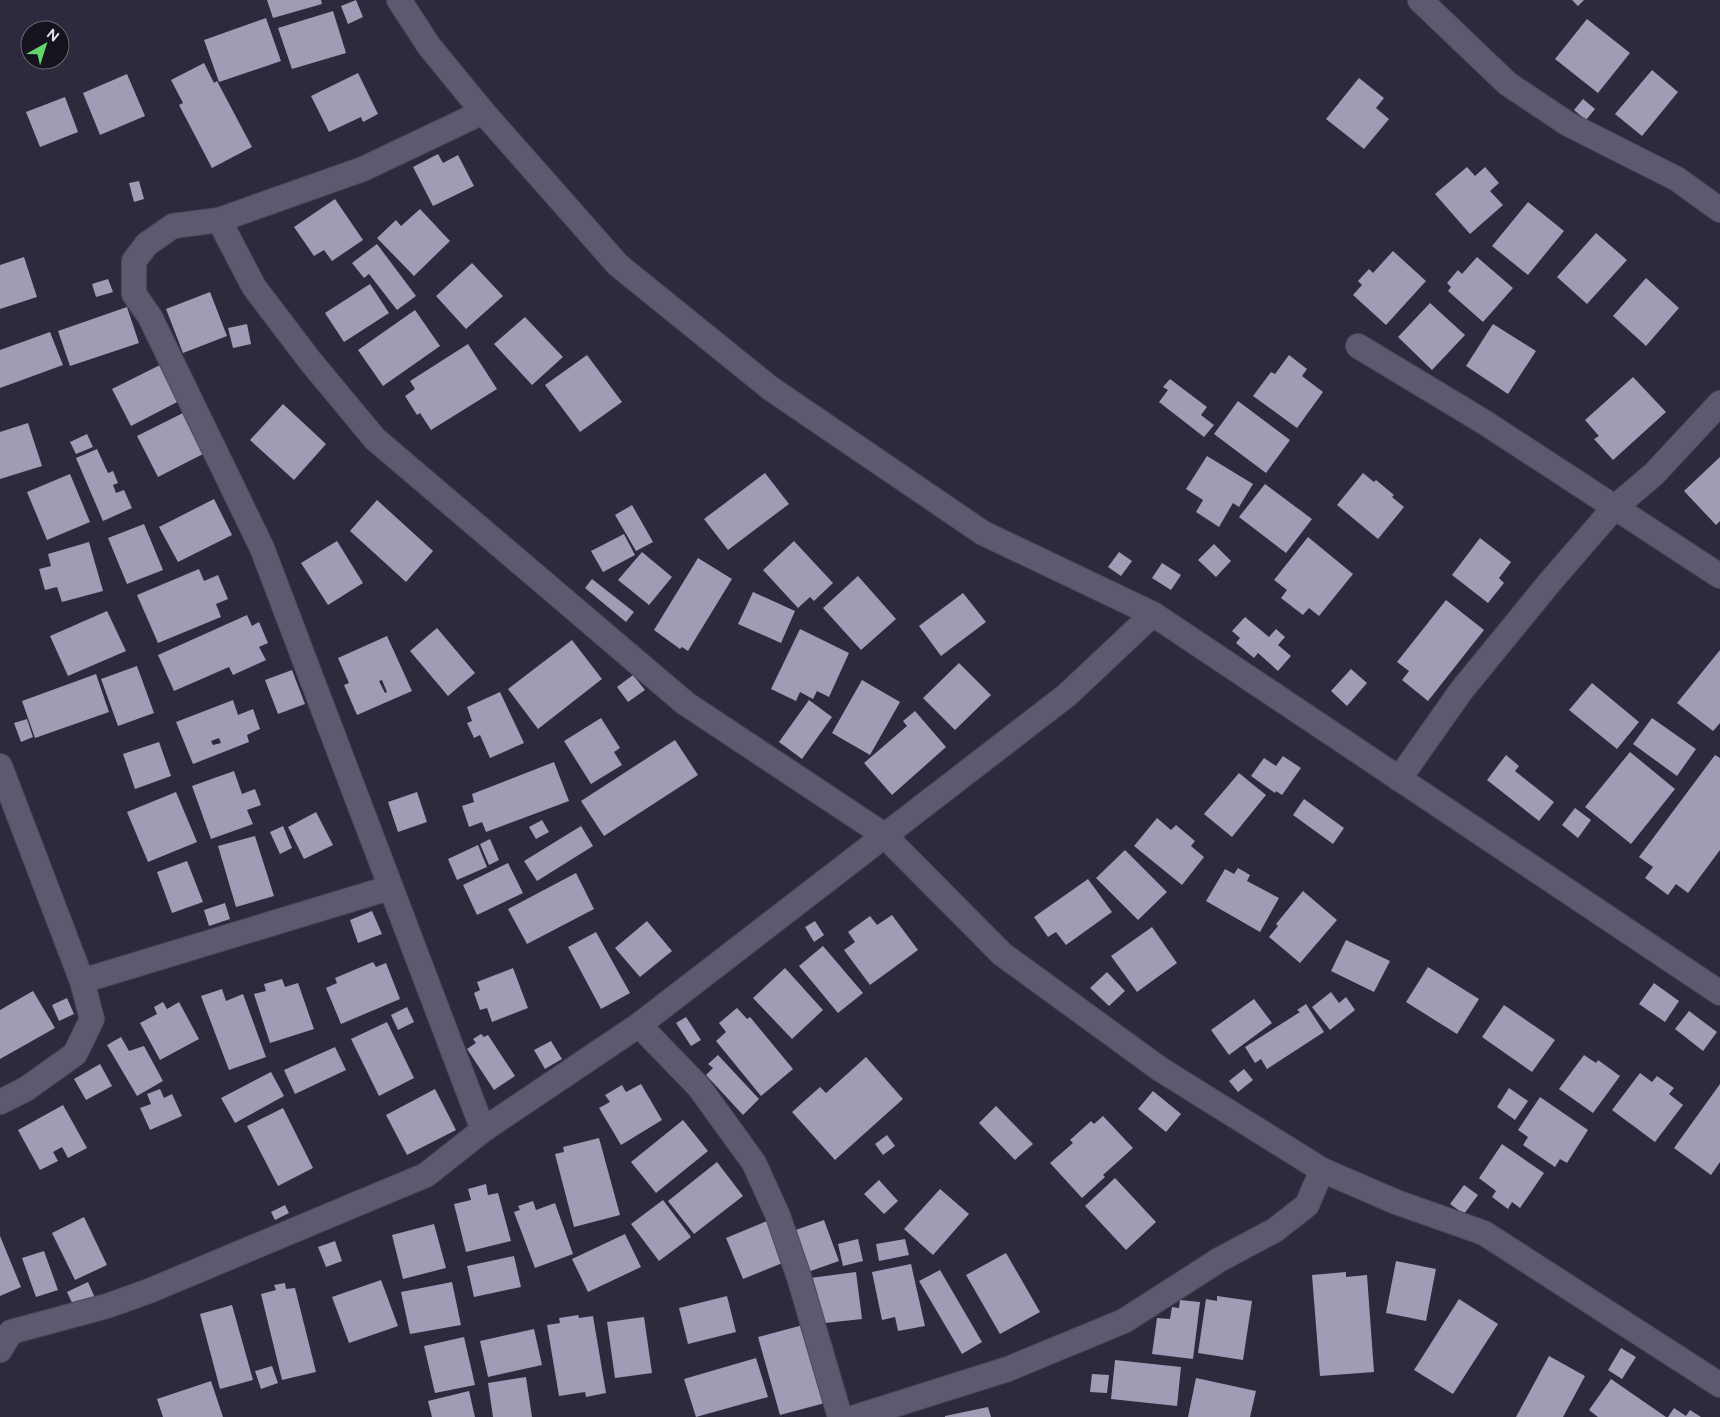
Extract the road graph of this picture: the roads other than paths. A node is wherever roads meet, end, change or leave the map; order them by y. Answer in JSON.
{"nodes":[{"id":1,"x":398,"y":0,"type":"edge"},
{"id":2,"x":1420,"y":0,"type":"edge"},
{"id":3,"x":483,"y":112,"type":"junction"},
{"id":4,"x":1720,"y":210,"type":"edge"},
{"id":5,"x":219,"y":220,"type":"junction"},
{"id":6,"x":1358,"y":346,"type":"dead end"},
{"id":7,"x":1720,"y":403,"type":"edge"},
{"id":8,"x":1614,"y":508,"type":"junction"},
{"id":9,"x":1720,"y":576,"type":"edge"},
{"id":10,"x":1154,"y":614,"type":"junction"},
{"id":11,"x":0,"y":766,"type":"edge"},
{"id":12,"x":1399,"y":779,"type":"junction"},
{"id":13,"x":884,"y":835,"type":"junction"},
{"id":14,"x":390,"y":888,"type":"junction"},
{"id":15,"x":82,"y":981,"type":"junction"},
{"id":16,"x":1720,"y":993,"type":"edge"},
{"id":17,"x":639,"y":1025,"type":"junction"},
{"id":18,"x":0,"y":1102,"type":"edge"},
{"id":19,"x":483,"y":1130,"type":"junction"},
{"id":20,"x":1322,"y":1170,"type":"junction"},
{"id":21,"x":0,"y":1350,"type":"edge"},
{"id":22,"x":1720,"y":1385,"type":"edge"},
{"id":23,"x":840,"y":1417,"type":"edge"},
{"id":24,"x":856,"y":1417,"type":"edge"}],
"edges":[{"from":1,"to":3,"type":"street"},
{"from":2,"to":4,"type":"street"},
{"from":3,"to":5,"type":"street"},
{"from":3,"to":10,"type":"street"},
{"from":5,"to":13,"type":"street"},
{"from":5,"to":14,"type":"street"},
{"from":6,"to":8,"type":"street"},
{"from":7,"to":8,"type":"street"},
{"from":8,"to":9,"type":"street"},
{"from":8,"to":12,"type":"street"},
{"from":10,"to":12,"type":"street"},
{"from":10,"to":13,"type":"street"},
{"from":11,"to":15,"type":"street"},
{"from":12,"to":16,"type":"street"},
{"from":13,"to":17,"type":"street"},
{"from":13,"to":20,"type":"street"},
{"from":14,"to":15,"type":"street"},
{"from":14,"to":19,"type":"street"},
{"from":15,"to":18,"type":"street"},
{"from":17,"to":19,"type":"street"},
{"from":17,"to":23,"type":"street"},
{"from":19,"to":21,"type":"street"},
{"from":20,"to":22,"type":"street"},
{"from":20,"to":24,"type":"street"}]}
